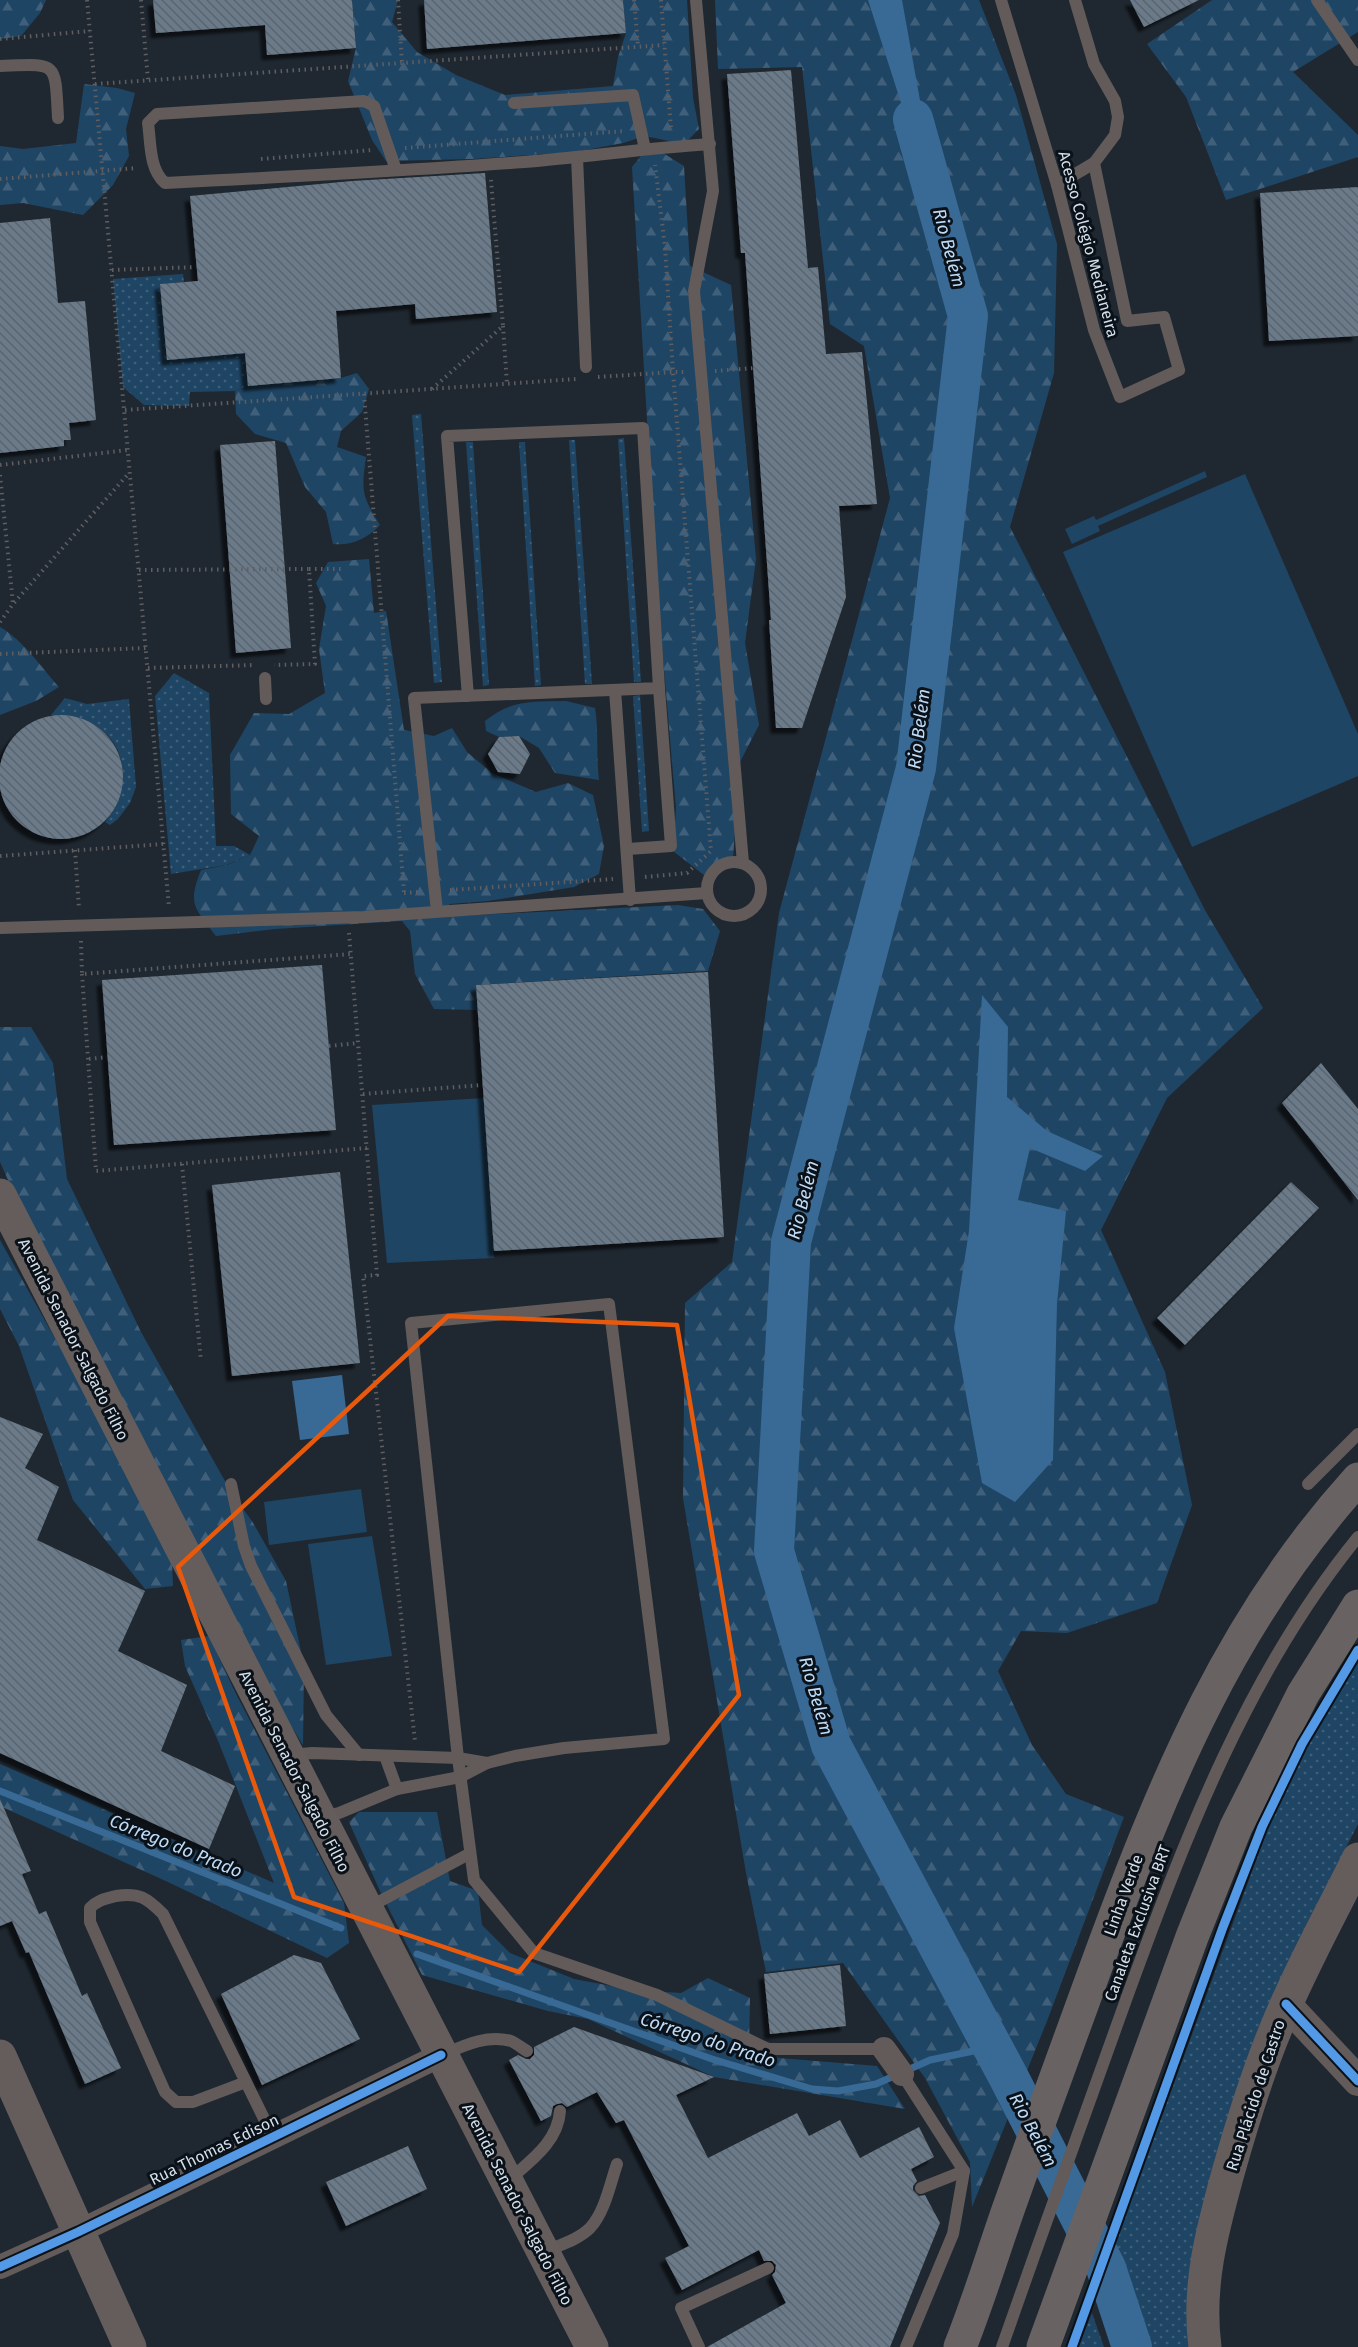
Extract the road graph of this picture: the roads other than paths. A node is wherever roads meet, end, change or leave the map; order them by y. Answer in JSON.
{"nodes":[{"id":1,"x":696,"y":0,"type":"edge"},
{"id":2,"x":1001,"y":0,"type":"edge"},
{"id":3,"x":1075,"y":0,"type":"edge"},
{"id":4,"x":1317,"y":0,"type":"edge"},
{"id":5,"x":1357,"y":56,"type":"edge"},
{"id":6,"x":0,"y":66,"type":"edge"},
{"id":7,"x":514,"y":103,"type":"dead end"},
{"id":8,"x":58,"y":118,"type":"dead end"},
{"id":9,"x":710,"y":144,"type":"junction"},
{"id":10,"x":649,"y":149,"type":"junction"},
{"id":11,"x":577,"y":157,"type":"junction"},
{"id":12,"x":1094,"y":163,"type":"junction"},
{"id":13,"x":396,"y":170,"type":"junction"},
{"id":14,"x":1057,"y":185,"type":"junction"},
{"id":15,"x":587,"y":373,"type":"road end"},
{"id":16,"x":265,"y":678,"type":"dead end"},
{"id":17,"x":659,"y":688,"type":"junction"},
{"id":18,"x":615,"y":690,"type":"junction"},
{"id":19,"x":468,"y":696,"type":"junction"},
{"id":20,"x":266,"y":699,"type":"dead end"},
{"id":21,"x":628,"y":849,"type":"junction"},
{"id":22,"x":742,"y":863,"type":"junction"},
{"id":23,"x":706,"y":893,"type":"junction"},
{"id":24,"x":630,"y":900,"type":"junction"},
{"id":25,"x":437,"y":911,"type":"junction"},
{"id":26,"x":0,"y":928,"type":"edge"},
{"id":27,"x":0,"y":1195,"type":"edge"},
{"id":28,"x":1358,"y":1434,"type":"edge"},
{"id":29,"x":1358,"y":1479,"type":"edge"},
{"id":30,"x":231,"y":1484,"type":"dead end"},
{"id":31,"x":1308,"y":1484,"type":"dead end"},
{"id":32,"x":1358,"y":1537,"type":"edge"},
{"id":33,"x":1358,"y":1606,"type":"edge"},
{"id":34,"x":287,"y":1755,"type":"junction"},
{"id":35,"x":359,"y":1755,"type":"junction"},
{"id":36,"x":385,"y":1756,"type":"junction"},
{"id":37,"x":458,"y":1758,"type":"junction"},
{"id":38,"x":487,"y":1763,"type":"junction"},
{"id":39,"x":460,"y":1777,"type":"junction"},
{"id":40,"x":397,"y":1789,"type":"junction"},
{"id":41,"x":320,"y":1818,"type":"junction"},
{"id":42,"x":470,"y":1854,"type":"junction"},
{"id":43,"x":1358,"y":1859,"type":"edge"},
{"id":44,"x":366,"y":1909,"type":"junction"},
{"id":45,"x":1286,"y":2004,"type":"junction"},
{"id":46,"x":884,"y":2049,"type":"joint"},
{"id":47,"x":527,"y":2050,"type":"dead end"},
{"id":48,"x":441,"y":2055,"type":"junction"},
{"id":49,"x":0,"y":2056,"type":"edge"},
{"id":50,"x":902,"y":2074,"type":"joint"},
{"id":51,"x":1358,"y":2081,"type":"edge"},
{"id":52,"x":246,"y":2082,"type":"junction"},
{"id":53,"x":560,"y":2111,"type":"dead end"},
{"id":54,"x":273,"y":2137,"type":"junction"},
{"id":55,"x":617,"y":2164,"type":"dead end"},
{"id":56,"x":964,"y":2171,"type":"junction"},
{"id":57,"x":507,"y":2182,"type":"junction"},
{"id":58,"x":921,"y":2188,"type":"dead end"},
{"id":59,"x":78,"y":2232,"type":"junction"},
{"id":60,"x":543,"y":2252,"type":"junction"},
{"id":61,"x":0,"y":2267,"type":"edge"},
{"id":62,"x":768,"y":2268,"type":"dead end"},
{"id":63,"x":130,"y":2347,"type":"edge"},
{"id":64,"x":592,"y":2347,"type":"edge"},
{"id":65,"x":699,"y":2347,"type":"edge"},
{"id":66,"x":906,"y":2347,"type":"edge"},
{"id":67,"x":960,"y":2347,"type":"edge"},
{"id":68,"x":1002,"y":2347,"type":"edge"},
{"id":69,"x":1042,"y":2347,"type":"edge"},
{"id":70,"x":1205,"y":2347,"type":"edge"}],
"edges":[{"from":1,"to":9,"type":"lane"},
{"from":2,"to":14,"type":"lane","name":"Acesso Colégio Medianeira"},
{"from":3,"to":12,"type":"lane","name":"Acesso Colégio Medianeira"},
{"from":4,"to":5,"type":"lane"},
{"from":6,"to":8,"type":"lane"},
{"from":7,"to":10,"type":"lane"},
{"from":9,"to":10,"type":"lane"},
{"from":9,"to":22,"type":"lane"},
{"from":10,"to":11,"type":"lane"},
{"from":11,"to":13,"type":"lane"},
{"from":11,"to":15,"type":"lane"},
{"from":12,"to":14,"type":"lane"},
{"from":12,"to":14,"type":"lane","name":"Acesso Colégio Medianeira"},
{"from":13,"to":13,"type":"lane"},
{"from":16,"to":20,"type":"lane"},
{"from":17,"to":18,"type":"lane"},
{"from":17,"to":19,"type":"lane"},
{"from":17,"to":21,"type":"lane"},
{"from":18,"to":19,"type":"lane"},
{"from":18,"to":21,"type":"lane"},
{"from":19,"to":25,"type":"lane"},
{"from":21,"to":24,"type":"lane"},
{"from":22,"to":23,"type":"lane"},
{"from":22,"to":23,"type":"lane"},
{"from":23,"to":24,"type":"lane"},
{"from":24,"to":25,"type":"lane"},
{"from":25,"to":26,"type":"lane"},
{"from":27,"to":34,"type":"main road","name":"Avenida Senador Salgado Filho"},
{"from":28,"to":31,"type":"lane"},
{"from":29,"to":67,"type":"highway","name":"Linha Verde"},
{"from":30,"to":35,"type":"lane"},
{"from":32,"to":68,"type":"lane","name":"Canaleta Exclusiva BRT"},
{"from":33,"to":69,"type":"highway"},
{"from":34,"to":35,"type":"lane"},
{"from":34,"to":41,"type":"main road","name":"Avenida Senador Salgado Filho"},
{"from":35,"to":36,"type":"lane"},
{"from":36,"to":37,"type":"lane"},
{"from":36,"to":40,"type":"lane"},
{"from":37,"to":38,"type":"lane"},
{"from":37,"to":38,"type":"lane"},
{"from":37,"to":39,"type":"lane"},
{"from":38,"to":39,"type":"lane"},
{"from":39,"to":40,"type":"lane"},
{"from":39,"to":42,"type":"lane"},
{"from":40,"to":41,"type":"lane"},
{"from":41,"to":44,"type":"main road","name":"Avenida Senador Salgado Filho"},
{"from":42,"to":44,"type":"lane"},
{"from":42,"to":46,"type":"lane"},
{"from":43,"to":45,"type":"main road","name":"Rua Plácido de Castro"},
{"from":44,"to":48,"type":"main road","name":"Avenida Senador Salgado Filho"},
{"from":45,"to":51,"type":"street"},
{"from":45,"to":70,"type":"main road","name":"Rua Plácido de Castro"},
{"from":46,"to":50,"type":"street"},
{"from":47,"to":48,"type":"lane"},
{"from":48,"to":54,"type":"street","name":"Rua Thomas Edison"},
{"from":48,"to":57,"type":"main road","name":"Avenida Senador Salgado Filho"},
{"from":49,"to":59,"type":"main road"},
{"from":50,"to":56,"type":"lane"},
{"from":52,"to":52,"type":"lane"},
{"from":52,"to":54,"type":"lane"},
{"from":53,"to":57,"type":"lane"},
{"from":54,"to":59,"type":"street","name":"Rua Thomas Edison"},
{"from":55,"to":60,"type":"lane"},
{"from":56,"to":58,"type":"lane"},
{"from":56,"to":66,"type":"lane"},
{"from":57,"to":60,"type":"main road","name":"Avenida Senador Salgado Filho"},
{"from":59,"to":61,"type":"street","name":"Rua Thomas Edison"},
{"from":59,"to":63,"type":"main road"},
{"from":60,"to":64,"type":"main road","name":"Avenida Senador Salgado Filho"},
{"from":62,"to":65,"type":"lane"}]}
